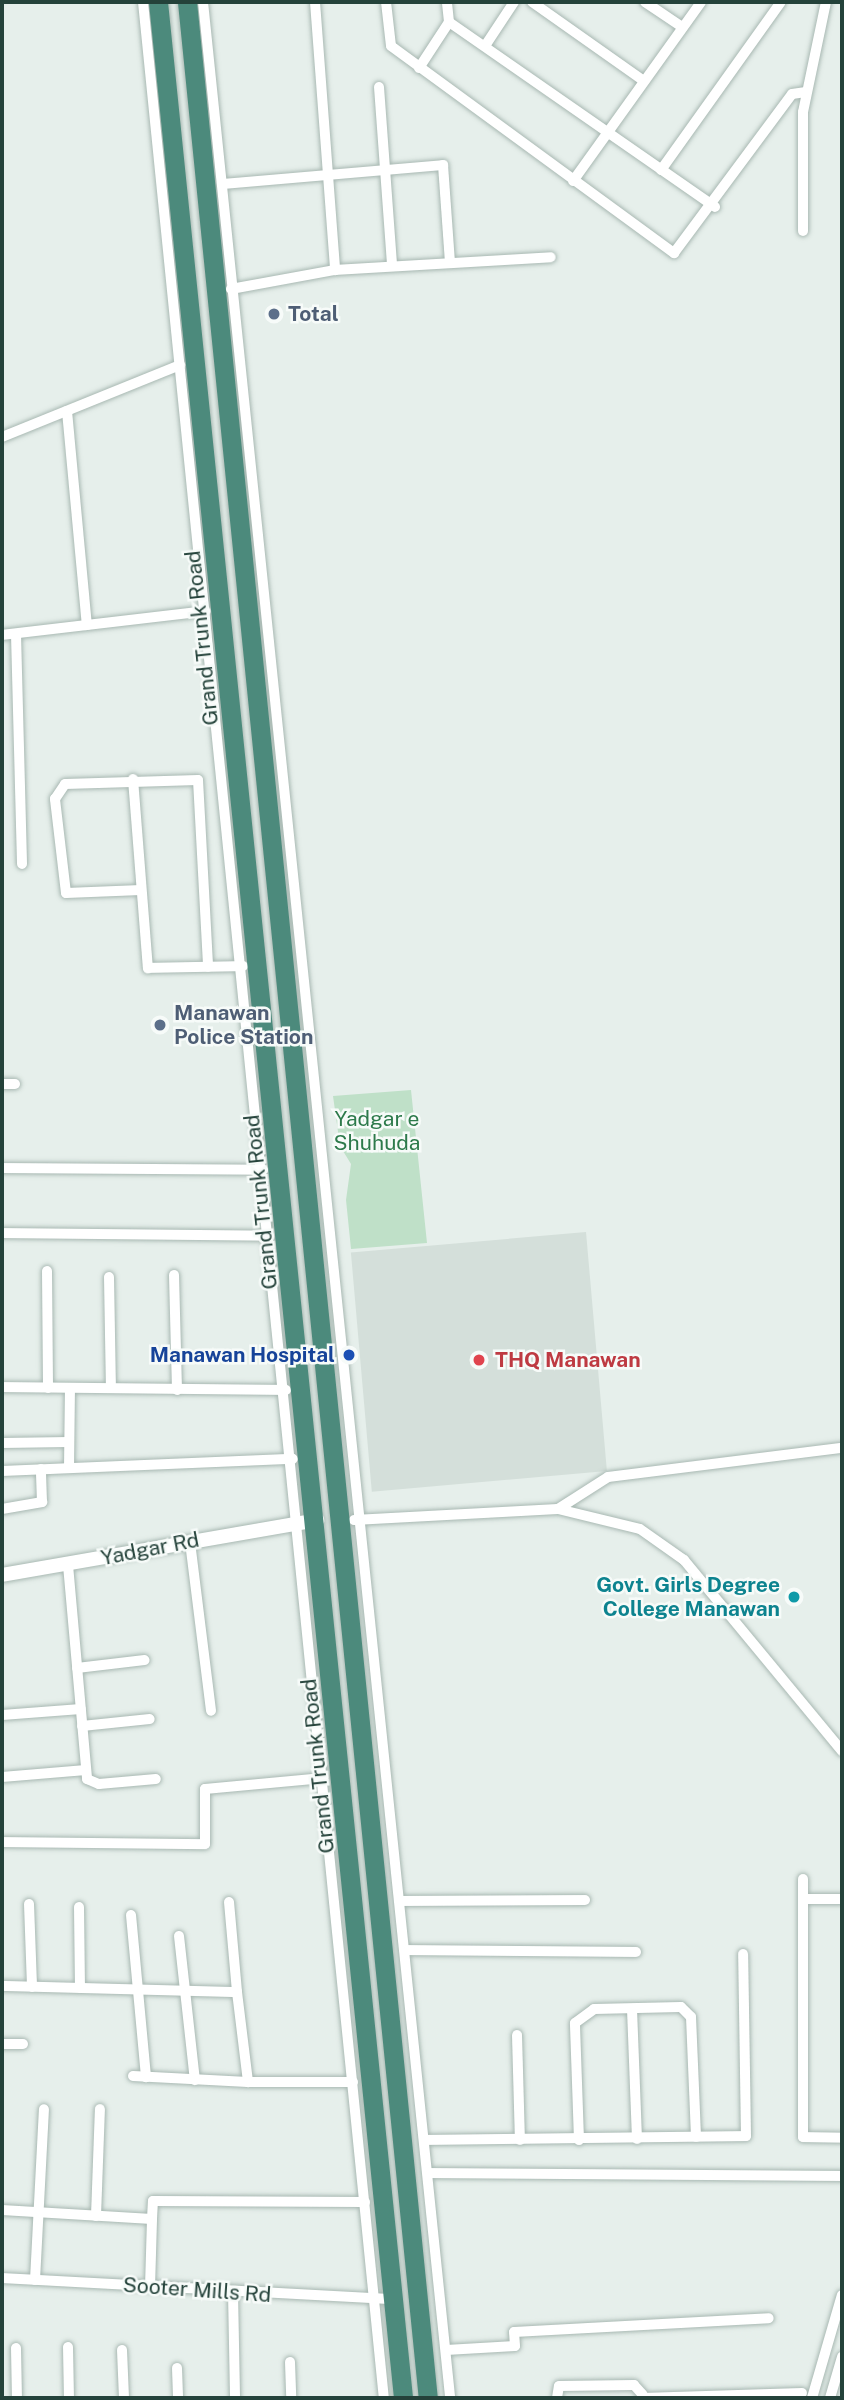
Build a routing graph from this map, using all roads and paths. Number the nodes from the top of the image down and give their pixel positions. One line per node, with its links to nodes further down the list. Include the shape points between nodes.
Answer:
1 (143, 2): 34 (street)
2 (159, 2): 50 (highway, Grand Trunk Road)
3 (187, 2): 33 (highway)
4 (203, 2): 26 (street)
5 (316, 2): 24 (street)
6 (386, 2): 17 (street, via 391,46)
7 (447, 2): 14 (street)
8 (514, 2): 16 (street)
9 (532, 2): 18 (street)
10 (645, 2): 15 (street)
11 (701, 2): 15 (street)
12 (781, 2): 23 (street)
13 (826, 2): 20 (street)
14 (449, 22): 16 (street); 17 (street)
15 (682, 27): 18 (street)
16 (485, 46): 21 (street)
17 (419, 68): 25 (street)
18 (645, 81): 21 (street)
19 (379, 87): 22 (street)
20 (806, 92): 27 (street, via 792,94); 28 (street)
21 (609, 132): 23 (street); 25 (street)
22 (386, 170): 24 (street); 30 (street, via 443,165); 31 (street)
23 (662, 170): 27 (street)
24 (326, 174): 26 (street); 32 (street)
25 (573, 181): 27 (street, via 674,253)
26 (222, 184): 33 (street)
27 (715, 206)
28 (803, 231)
29 (551, 257): 30 (street)
30 (450, 263): 31 (street)
31 (393, 265): 32 (street)
32 (335, 270): 33 (street)
33 (227, 297): 46 (highway)
34 (180, 365): 35 (street); 37 (street)
35 (67, 411): 36 (street); 38 (street)
36 (2, 437)
37 (206, 611): 38 (street); 44 (street)
38 (87, 625): 39 (street)
39 (16, 634): 40 (street); 42 (street)
40 (2, 635)
41 (133, 779): 43 (street); 43 (street, via 68,783 55,799 66,893); 45 (street, via 198,780)
42 (22, 864)
43 (141, 890): 45 (street, via 148,968)
44 (243, 966): 45 (street); 50 (street)
45 (208, 967)
46 (298, 995): 51 (highway); 63 (street)
47 (2, 1084): 48 (street)
48 (15, 1084)
49 (2, 1168): 50 (street)
50 (272, 1174): 51 (highway); 53 (street); 74 (highway, Grand Trunk Road)
51 (306, 1174): 63 (highway)
52 (2, 1233): 53 (street)
53 (270, 1237): 62 (street)
54 (47, 1271): 58 (street)
55 (174, 1275): 61 (street)
56 (109, 1277): 60 (street)
57 (2, 1387): 58 (street)
58 (48, 1388): 59 (street)
59 (70, 1388): 60 (street); 64 (street)
60 (111, 1388): 61 (street)
61 (177, 1390): 62 (street)
62 (286, 1390): 67 (street)
63 (338, 1407): 73 (highway)
64 (69, 1442): 65 (street); 68 (street)
65 (2, 1443)
66 (842, 1448): 72 (street, via 608,1477)
67 (293, 1459): 68 (street); 74 (street)
68 (69, 1468): 69 (street)
69 (41, 1469): 70 (street); 71 (street, via 42,1502)
70 (2, 1471)
71 (2, 1509)
72 (558, 1509): 73 (street); 85 (street, via 602,1515 672,1547)
73 (349, 1520): 94 (street); 146 (highway)
74 (308, 1521): 75 (street, Yadgar Rd); 88 (street); 139 (highway, Grand Trunk Road)
75 (190, 1542): 76 (street, Yadgar Rd); 81 (street)
76 (68, 1565): 77 (street, Yadgar Rd); 79 (street)
77 (2, 1575)
78 (145, 1660): 79 (street)
79 (77, 1668): 80 (street)
80 (81, 1709): 82 (street); 84 (street)
81 (211, 1710)
82 (2, 1715)
83 (150, 1718): 84 (street)
84 (82, 1726): 86 (street)
85 (842, 1751)
86 (86, 1770): 87 (street); 89 (street, via 87,1779 99,1784)
87 (2, 1777)
88 (323, 1778): 90 (street, via 205,1789 205,1844); 118 (street)
89 (156, 1779)
90 (2, 1842)
91 (803, 1879): 92 (street)
92 (803, 1899): 93 (street); 122 (street, via 803,2137)
93 (842, 1899)
94 (400, 1900): 95 (street); 101 (street)
95 (585, 1900)
96 (229, 1902): 109 (street)
97 (29, 1904): 105 (street)
98 (79, 1906): 106 (street)
99 (131, 1915): 107 (street)
100 (180, 1936): 108 (street)
101 (404, 1950): 102 (street); 124 (street)
102 (636, 1952)
103 (743, 1954): 121 (street, via 746,2136)
104 (2, 1986): 105 (street)
105 (32, 1987): 106 (street)
106 (80, 1988): 107 (street)
107 (135, 1990): 108 (street); 115 (street)
108 (186, 1991): 109 (street); 116 (street)
109 (237, 1992): 117 (street)
110 (632, 2008): 121 (street, via 689,2012); 123 (street); 126 (street, via 594,2009 575,2023)
111 (517, 2035): 125 (street)
112 (2, 2044): 113 (street)
113 (23, 2044)
114 (133, 2076): 115 (street)
115 (146, 2077): 116 (street)
116 (195, 2080): 117 (street)
117 (248, 2082): 118 (street)
118 (353, 2082): 129 (street)
119 (44, 2109): 131 (street)
120 (100, 2109): 132 (street)
121 (696, 2137): 123 (street)
122 (842, 2138)
123 (637, 2139): 126 (street)
124 (426, 2140): 125 (street); 127 (street)
125 (520, 2140): 126 (street)
126 (579, 2140)
127 (429, 2174): 128 (street); 144 (street)
128 (842, 2176)
129 (365, 2202): 133 (street, via 153,2201); 139 (street)
130 (2, 2210): 131 (street)
131 (38, 2212): 132 (street); 135 (street)
132 (96, 2216): 133 (street)
133 (152, 2219): 136 (street)
134 (2, 2278): 135 (street, Sooter Mills Rd)
135 (35, 2280): 136 (street, Sooter Mills Rd)
136 (150, 2287): 137 (street, Sooter Mills Rd)
137 (233, 2292): 139 (street, Sooter Mills Rd); 156 (street)
138 (842, 2295): 150 (street)
139 (384, 2300): 148 (highway, Grand Trunk Road); 158 (street)
140 (769, 2318): 144 (street, via 514,2332 515,2346)
141 (68, 2347): 153 (street)
142 (16, 2348): 152 (street)
143 (122, 2350): 154 (street)
144 (446, 2350): 161 (street)
145 (842, 2357): 163 (street)
146 (424, 2358): 148 (highway); 160 (highway)
147 (290, 2361): 157 (street)
148 (400, 2362): 159 (highway, Grand Trunk Road)
149 (177, 2368): 155 (street)
150 (807, 2395): 151 (street)
151 (643, 2397): 162 (street, via 634,2385 559,2386)
152 (17, 2398)
153 (69, 2398)
154 (124, 2398)
155 (178, 2398)
156 (235, 2398)
157 (291, 2398)
158 (384, 2398)
159 (403, 2398)
160 (428, 2398)
161 (450, 2398)
162 (558, 2398)
163 (830, 2398)

